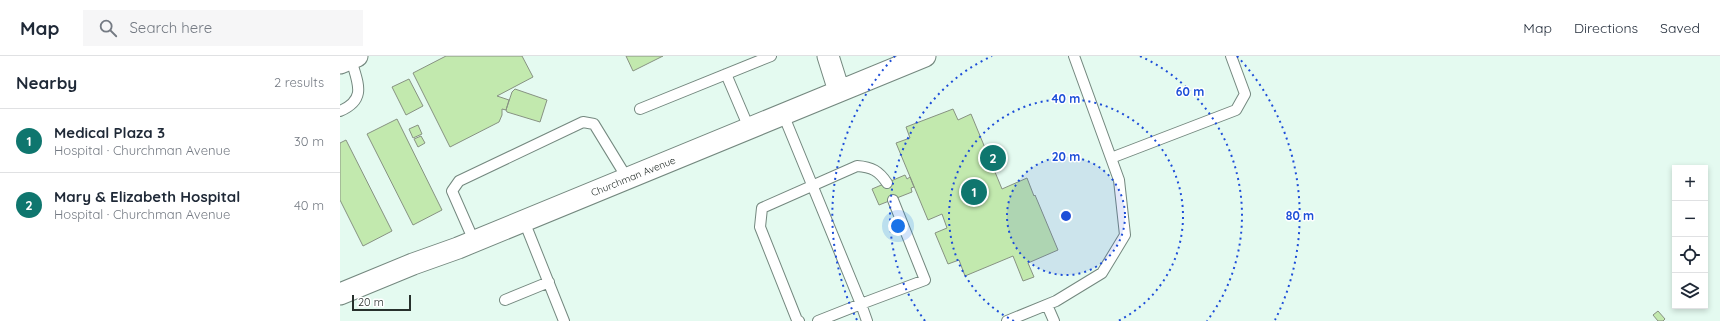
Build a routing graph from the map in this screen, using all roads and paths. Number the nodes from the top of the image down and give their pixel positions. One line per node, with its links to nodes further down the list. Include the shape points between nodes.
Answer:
1 (771, 56): 7 (lane)
2 (828, 56): 8 (street)
3 (924, 56): 8 (street, Churchman Avenue)
4 (1074, 56): 13 (lane)
5 (1231, 56): 13 (lane, via 1245,94 1236,110)
6 (349, 59): 10 (lane, via 358,93 356,102)
7 (726, 74): 9 (lane); 12 (lane)
8 (839, 91): 11 (street, Churchman Avenue)
9 (640, 108)
10 (340, 111)
11 (783, 114): 12 (street, Churchman Avenue); 16 (lane)
12 (749, 128): 14 (street, Churchman Avenue)
13 (1111, 158): 24 (lane, via 1119,180 1125,234 1102,273)
14 (627, 178): 18 (street, Churchman Avenue); 19 (lane, via 594,124 583,122 459,181 452,191)
15 (887, 183): 16 (lane, via 880,173 870,167 857,166)
16 (812, 186): 23 (lane); 26 (lane, via 762,208 760,227)
17 (893, 200): 23 (lane, via 925,280)
18 (524, 221): 19 (street, Churchman Avenue); 20 (lane)
19 (474, 241): 21 (street, Churchman Avenue)
20 (548, 282): 22 (lane); 25 (lane)
21 (340, 294)
22 (505, 300)
23 (861, 304): 27 (lane); 28 (lane)
24 (1047, 305): 29 (lane); 30 (lane)
25 (564, 321)
26 (799, 321)
27 (818, 321)
28 (867, 321)
29 (1007, 321)
30 (1054, 321)

